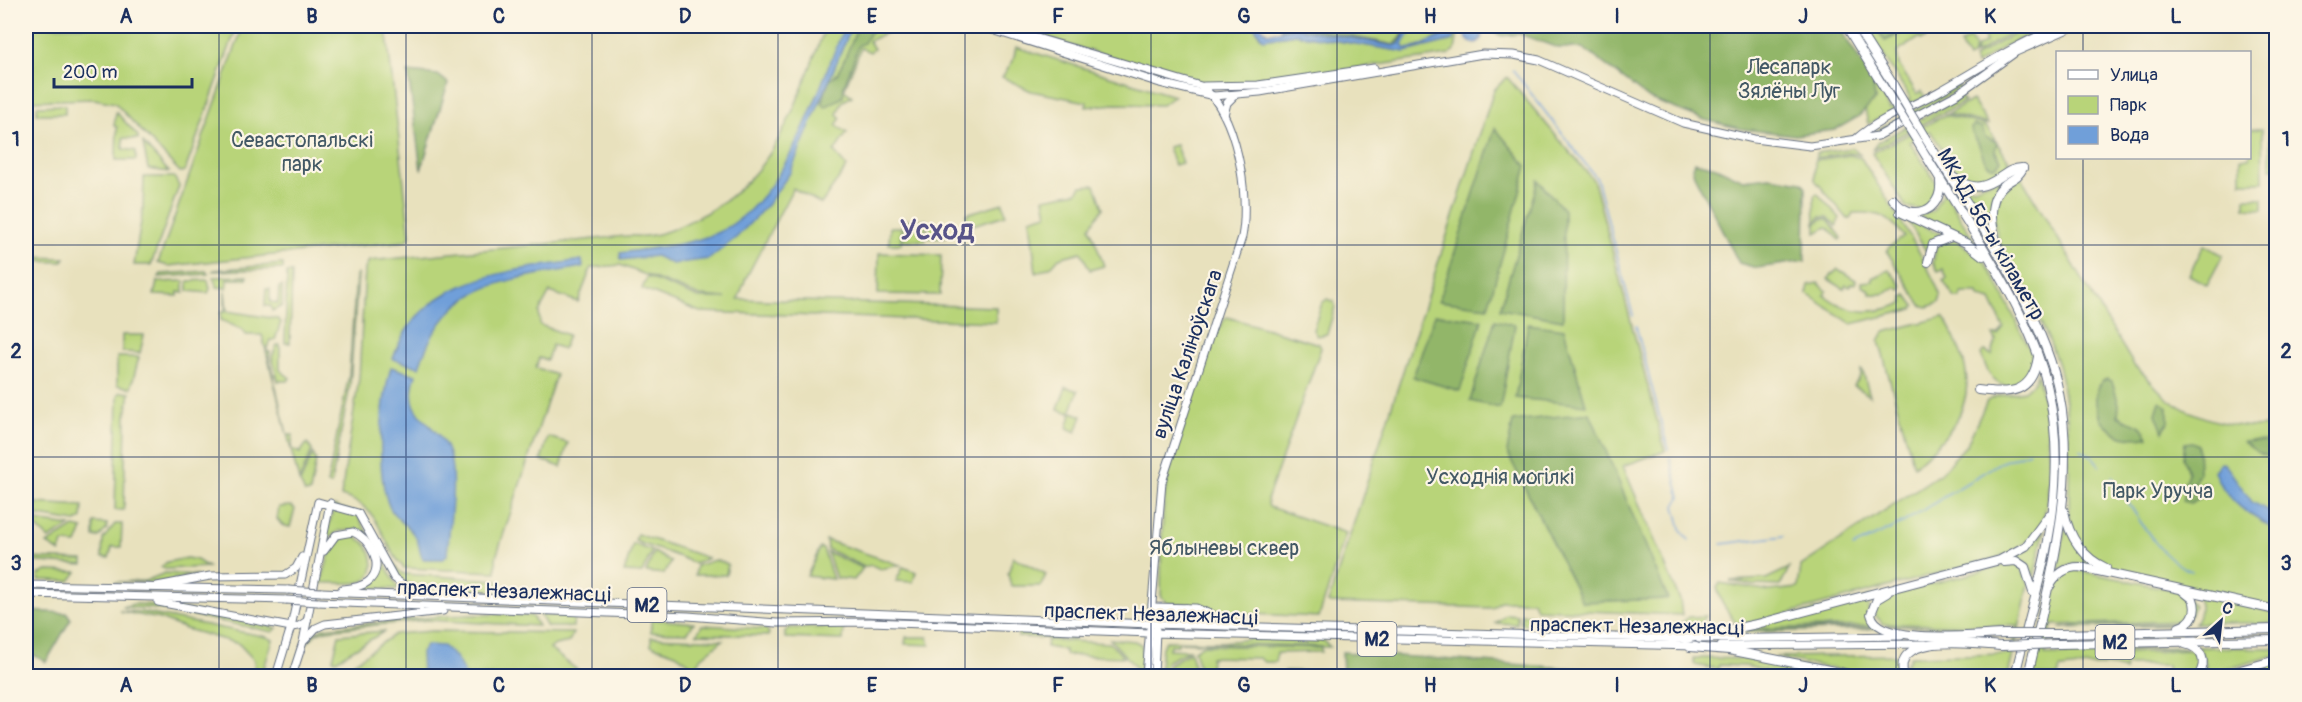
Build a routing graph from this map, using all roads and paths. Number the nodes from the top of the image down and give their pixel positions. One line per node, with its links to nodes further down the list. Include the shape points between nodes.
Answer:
1 (980, 26): 12 (main road, via 1160,83)
2 (996, 26): 8 (main road, вуліца Каліноўскага)
3 (1845, 26): 10 (highway, МКАД, 56-ы кіламетр)
4 (1856, 26): 10 (highway, МКАД, 56-ы кіламетр)
5 (2061, 26): 15 (main road, via 2020,43)
6 (2075, 26): 15 (main road, via 2016,52 1959,93 1909,121 1878,136)
7 (1415, 65): 9 (main road); 11 (main road); 15 (main road, via 1483,54 1526,57 1655,112 1714,130 1810,146)
8 (1201, 86): 9 (main road); 12 (main road, вуліца Каліноўскага)
9 (1232, 87): 13 (main road)
10 (1890, 89): 16 (highway, МКАД, 56-ы кіламетр, bridge)
11 (1235, 95): 13 (main road); 14 (main road)
12 (1214, 96): 13 (main road); 14 (main road, вуліца Каліноўскага)
13 (1225, 96): 14 (main road)
14 (1222, 111): 42 (main road, вуліца Каліноўскага, via 1242,175 1246,217 1232,271 1163,474)
15 (1857, 138)
16 (1920, 138): 17 (highway, МКАД, 56-ы кіламетр); 18 (highway, МКАД, 56-ы кіламетр)
17 (1947, 172): 24 (highway, МКАД, 56-ы кіламетр); 24 (highway, via 1977,186 2023,168 2001,188 1992,212 1994,237)
18 (1940, 181): 19 (highway, via 1937,200 1922,212 1905,211); 23 (highway, МКАД, 56-ы кіламетр)
19 (1893, 198)
20 (1900, 212): 21 (highway)
21 (1952, 237): 22 (highway, via 1933,244); 23 (highway)
22 (1929, 262)
23 (1991, 262): 25 (highway, МКАД, 56-ы кіламетр)
24 (2008, 274): 28 (highway, МКАД, 56-ы кіламетр, via 2042,338 2056,377 2064,443)
25 (2038, 357): 26 (highway, via 2034,374 2020,389); 29 (highway, МКАД, 56-ы кіламетр, via 2054,424)
26 (1978, 390)
27 (330, 503): 30 (main road, via 318,502); 31 (main road); 39 (main road, via 361,516 397,581)
28 (2062, 504): 32 (highway, via 2071,535 2085,554 2099,565); 38 (highway, МКАД, 56-ы кіламетр)
29 (2052, 510): 40 (highway, МКАД, 56-ы кіламетр); 55 (highway, via 2026,546 2000,560)
30 (306, 549): 35 (main road, via 288,574 210,576); 50 (main road)
31 (318, 569): 36 (main road, via 327,544 343,532 360,536 375,557 376,571 368,582); 46 (main road)
32 (2128, 575): 33 (highway); 38 (highway, via 2074,567 2058,574)
33 (2165, 584): 45 (highway); 52 (highway, via 2188,593 2195,603 2189,623)
34 (26, 585): 35 (main road, праспект Незалежнасці / М2)
35 (143, 588): 36 (main road, праспект Незалежнасці / М2, bridge)
36 (324, 592): 39 (main road, праспект Незалежнасці / М2)
37 (26, 594): 41 (main road, праспект Незалежнасці / М2)
38 (2046, 594): 69 (highway, МКАД, 56-ы кіламетр)
39 (431, 595): 47 (main road, праспект Незалежнасці / М2)
40 (2034, 596): 54 (highway, via 2025,567 2010,561 1883,594 1874,604 1872,619 1888,632); 62 (highway, МКАД, 56-ы кіламетр)
41 (134, 598): 44 (main road, праспект Незалежнасці / М2, bridge, via 286,600); 50 (main road)
42 (1153, 607): 43 (main road); 47 (main road, вуліца Каліноўскага)
43 (1184, 607): 48 (main road, via 1193,617); 49 (main road, via 1201,609)
44 (466, 609): 53 (main road, праспект Незалежнасці / М2, via 777,623); 58 (main road, via 325,624)
45 (2277, 610)
46 (307, 621): 50 (main road); 58 (main road)
47 (1153, 624): 48 (main road, праспект Незалежнасці / М2); 53 (main road, вуліца Каліноўскага)
48 (1184, 625): 49 (main road, праспект Незалежнасці / М2)
49 (1238, 626): 55 (main road, праспект Незалежнасці / М2)
50 (291, 627): 63 (main road)
51 (2277, 629): 52 (highway, праспект Незалежнасці / М2)
52 (2170, 630): 54 (highway, праспект Незалежнасці / М2, bridge)
53 (1153, 633): 60 (main road, праспект Незалежнасці / М2); 65 (main road); 66 (main road)
54 (1906, 636): 55 (main road, праспект Незалежнасці / М2)
55 (1685, 639)
56 (2277, 640): 57 (highway, праспект Незалежнасці / М2)
57 (2173, 641): 59 (highway, праспект Незалежнасці / М2, bridge); 70 (highway, via 2192,646 2201,654 2203,665)
58 (303, 642): 64 (main road)
59 (1925, 644): 60 (main road, праспект Незалежнасці / М2); 68 (highway, via 1908,653)
60 (1690, 647): 67 (highway, via 1741,652)
61 (2277, 660): 71 (highway)
62 (2015, 674)
63 (276, 676)
64 (292, 676)
65 (1146, 676)
66 (1154, 676)
67 (1859, 676)
68 (1904, 676)
69 (2028, 676)
70 (2198, 676)
71 (2219, 676)

